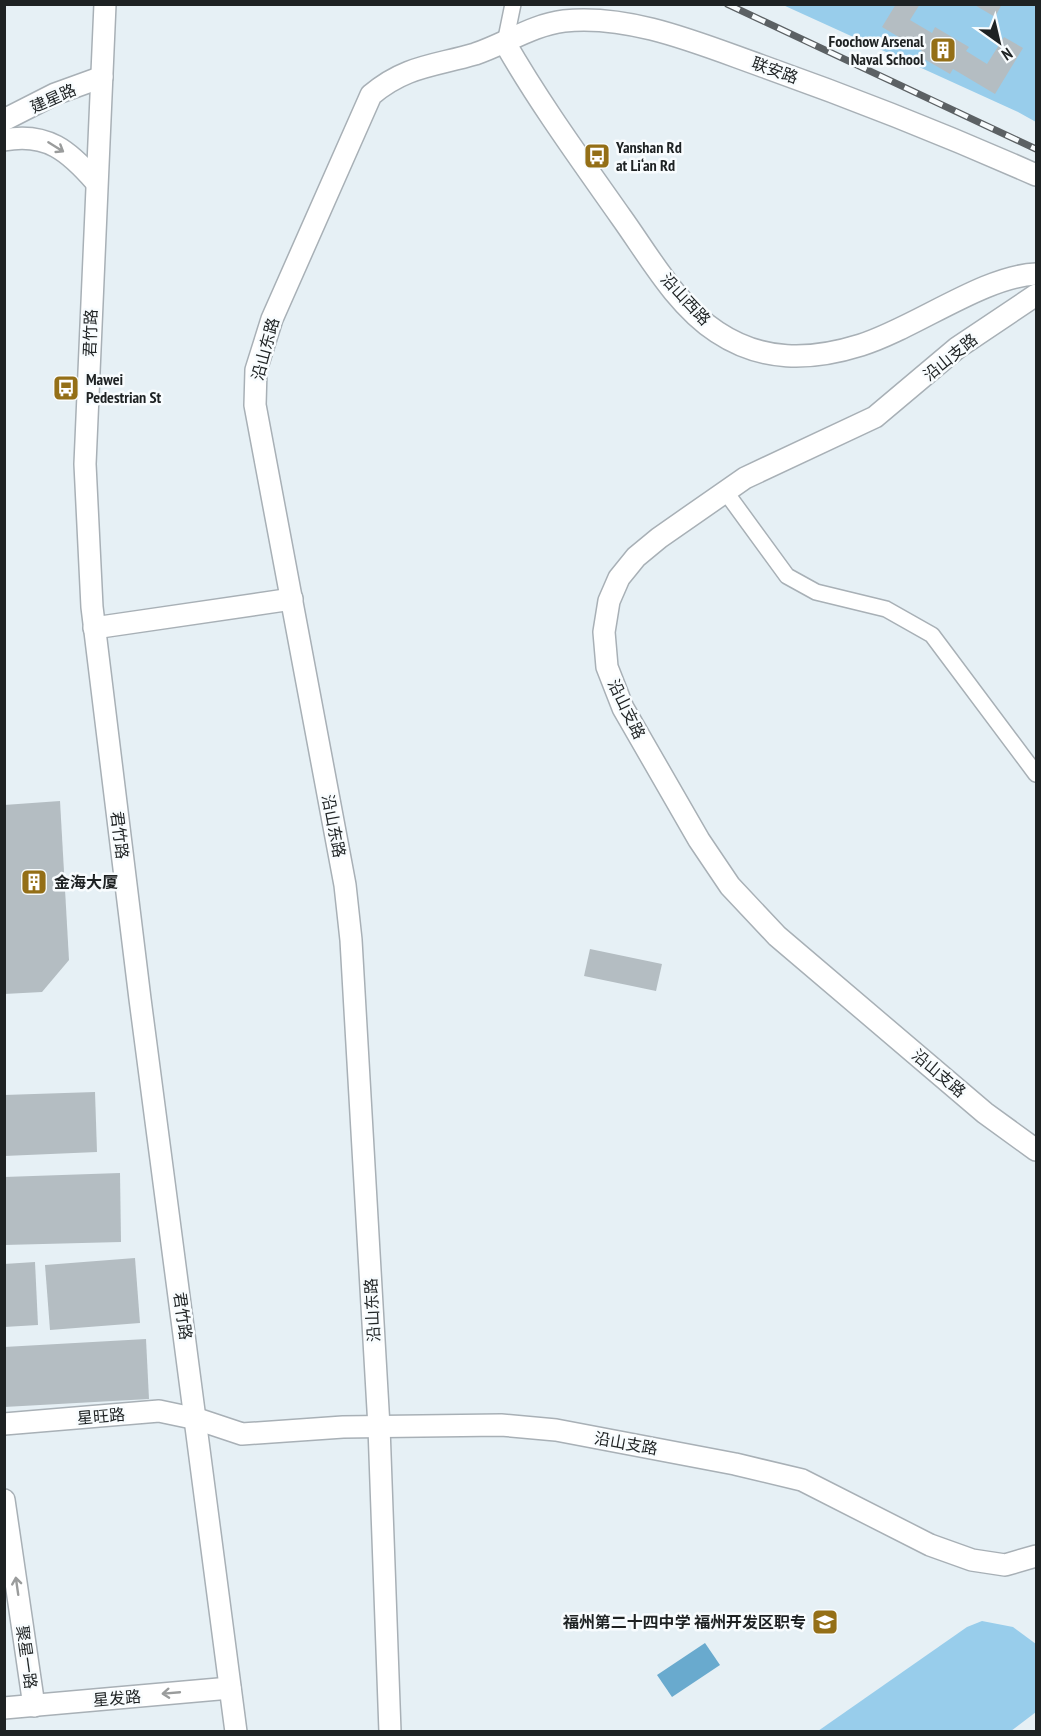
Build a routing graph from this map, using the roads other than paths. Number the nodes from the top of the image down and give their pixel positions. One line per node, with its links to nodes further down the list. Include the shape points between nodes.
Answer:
1 (105, 4): 4 (street, 君竹路)
2 (513, 4): 3 (street)
3 (505, 43): 7 (street, 联安路, via 533,28 566,21 647,29 856,99); 9 (street, 沿山西路, via 534,93 667,282 706,324 744,346 780,356 829,354 888,335 1002,280); 12 (street, 沿山东路, via 399,74 371,95 272,319 256,370 255,405)
4 (102, 77): 5 (street, 建星路, via 55,94); 8 (street, 君竹路)
5 (4, 120)
6 (4, 140): 8 (street, one-way to 8, via 43,139 70,156)
7 (1036, 175)
8 (96, 182): 13 (street, 君竹路, via 85,464)
9 (1036, 274)
10 (1036, 295): 11 (street, 沿山支路, via 957,348 875,417 770,465)
11 (725, 491): 14 (street, via 787,576 816,592 886,609 932,635); 15 (street, 沿山支路, via 645,548 614,588 605,621 604,644 610,677 623,708 699,840 741,900 777,936 928,1065)
12 (292, 599): 13 (street); 18 (street, 沿山东路, via 345,885 351,940)
13 (94, 628): 16 (street, 君竹路)
14 (1036, 774)
15 (1036, 1150)
16 (197, 1419): 17 (street, 星旺路, via 159,1411); 18 (street, 沿山支路, via 242,1434); 21 (street, 君竹路)
17 (4, 1424)
18 (379, 1427): 20 (street, 沿山支路, via 501,1425 556,1430 735,1464 802,1480 930,1545 972,1560 1005,1565); 25 (street, 沿山东路)
19 (4, 1500): 22 (street, 聚星一路, one-way to 19)
20 (1036, 1556)
21 (230, 1688): 22 (street, 星发路, one-way to 22); 24 (street, 君竹路)
22 (34, 1706): 23 (street, 星发路)
23 (4, 1708)
24 (236, 1731)
25 (390, 1731)

